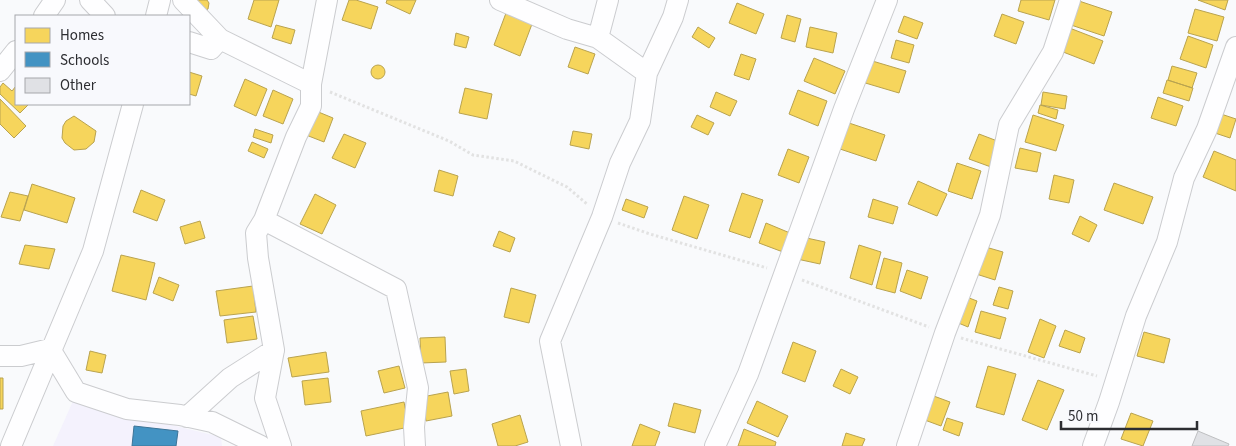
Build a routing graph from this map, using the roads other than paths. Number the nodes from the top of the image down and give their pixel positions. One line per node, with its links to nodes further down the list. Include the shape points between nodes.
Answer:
1 (55, 0): 11 (street)
2 (90, 0): 12 (street)
3 (160, 0): 13 (street)
4 (183, 0): 15 (street)
5 (327, 0): 21 (street)
6 (500, 0): 14 (street, via 567,29)
7 (608, 0): 14 (street)
8 (678, 0): 20 (street)
9 (887, 0): 33 (street, via 748,374)
10 (1070, 0): 34 (street, via 1053,52 1009,125 990,215 944,333)
11 (45, 15)
12 (104, 15)
13 (156, 15)
14 (598, 38): 20 (street)
15 (220, 39): 16 (street, via 211,49); 21 (street)
16 (190, 42)
17 (1236, 47): 35 (street, via 1207,128 1184,178 1167,242 1136,316)
18 (15, 52): 19 (street)
19 (0, 71)
20 (647, 73): 32 (street, via 640,121 620,163 602,217 550,341)
21 (311, 84): 23 (street, via 311,106)
22 (133, 105): 24 (street, via 93,251)
23 (264, 220): 25 (street, via 256,233); 31 (street, via 396,289 418,388 414,427)
24 (50, 349): 26 (street, via 21,356); 27 (street, via 76,392 127,409); 28 (street)
25 (274, 350): 27 (street, via 230,378); 30 (street, via 265,398)
26 (0, 356)
27 (187, 417): 29 (street, via 212,422)
28 (11, 446)
29 (261, 446)
30 (281, 446)
31 (416, 446)
32 (571, 446)
33 (715, 446)
34 (907, 446)
35 (1092, 446)

